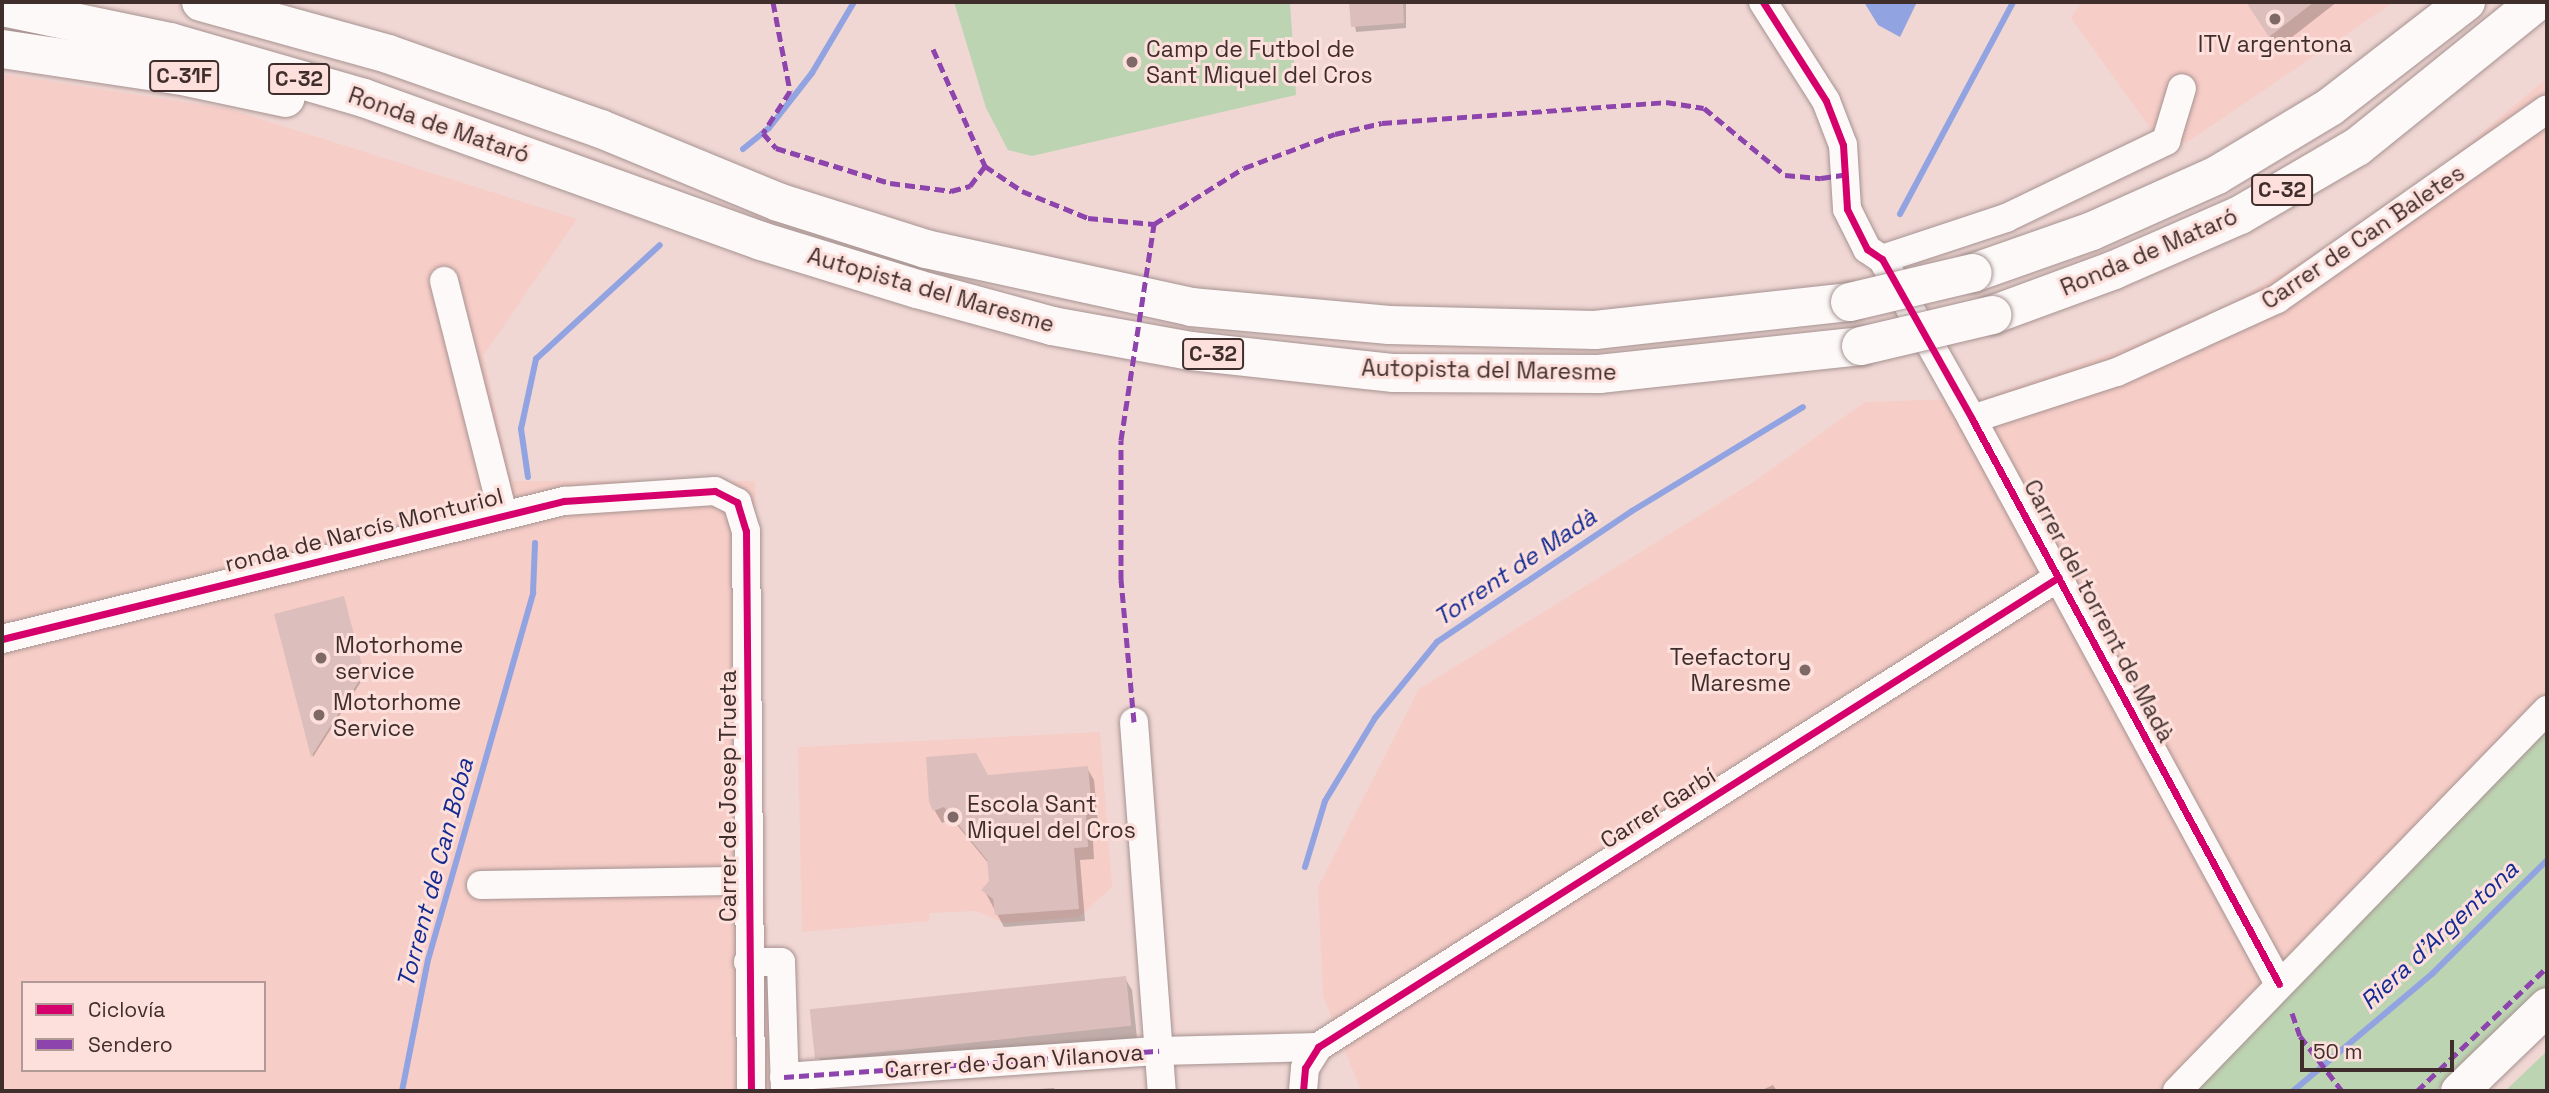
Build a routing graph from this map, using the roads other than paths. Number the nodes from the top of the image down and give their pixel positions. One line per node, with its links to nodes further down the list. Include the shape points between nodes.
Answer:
1 (201, 2): 6 (highway, C-32)
2 (1763, 2): 12 (street, Carrer del torrent de Madà, via 1826,101 1843,145 1847,209 1867,249)
3 (2466, 2): 13 (highway, Ronda de Mataró / C-32, via 2330,107 2217,175 2092,231)
4 (2536, 2): 15 (highway, Ronda de Mataró / C-32, via 2357,147 2251,208 2114,270)
5 (2, 7): 9 (highway, Ronda de Mataró / C-32, via 170,42)
6 (249, 8): 13 (highway, Autopista del Maresme / C-32, bridge, via 601,129 778,202 926,249 1191,307 1389,325 1595,330 1850,302)
7 (2, 49): 9 (highway, C-31F, via 177,75 322,106)
8 (2182, 88): 12 (street, via 2166,141 2006,218)
9 (364, 98): 11 (highway, Ronda de Mataró / C-32)
10 (2547, 109): 16 (street, Carrer de Can Baletes, via 2277,299 2117,372)
11 (589, 177): 15 (highway, Autopista del Maresme / C-32, bridge, via 761,241 1052,326 1191,351 1394,373 1599,374 1861,346)
12 (1882, 259): 16 (street, Carrer del torrent de Madà)
13 (1973, 273)
14 (444, 281): 18 (street)
15 (1992, 315)
16 (1972, 419): 19 (street, Carrer del torrent de Madà)
17 (737, 502): 18 (street, ronda de Narcís Monturiol, via 715,491 621,496 564,501); 23 (street, Carrer de Josep Trueta, via 746,531)
18 (503, 515): 20 (street, ronda de Narcís Monturiol)
19 (2059, 577): 26 (street, Carrer del torrent de Madà); 29 (street, Carrer Garbí)
20 (2, 639)
21 (2547, 710): 26 (street)
22 (1134, 722): 30 (street)
23 (748, 881): 24 (street); 25 (street, Carrer de Josep Trueta)
24 (481, 885)
25 (748, 962): 31 (street, via 781,962); 32 (street, Carrer de Josep Trueta)
26 (2279, 984): 35 (street)
27 (2547, 1006): 36 (main road)
28 (2547, 1022): 37 (main road)
29 (1318, 1047): 30 (street, Carrer de Joan Vilanova); 34 (street, via 1305,1068)
30 (1159, 1051): 31 (street, Carrer de Joan Vilanova); 33 (street)
31 (785, 1084)
32 (751, 1091)
33 (1163, 1091)
34 (1303, 1091)
35 (2177, 1091)
36 (2459, 1091)
37 (2473, 1091)

